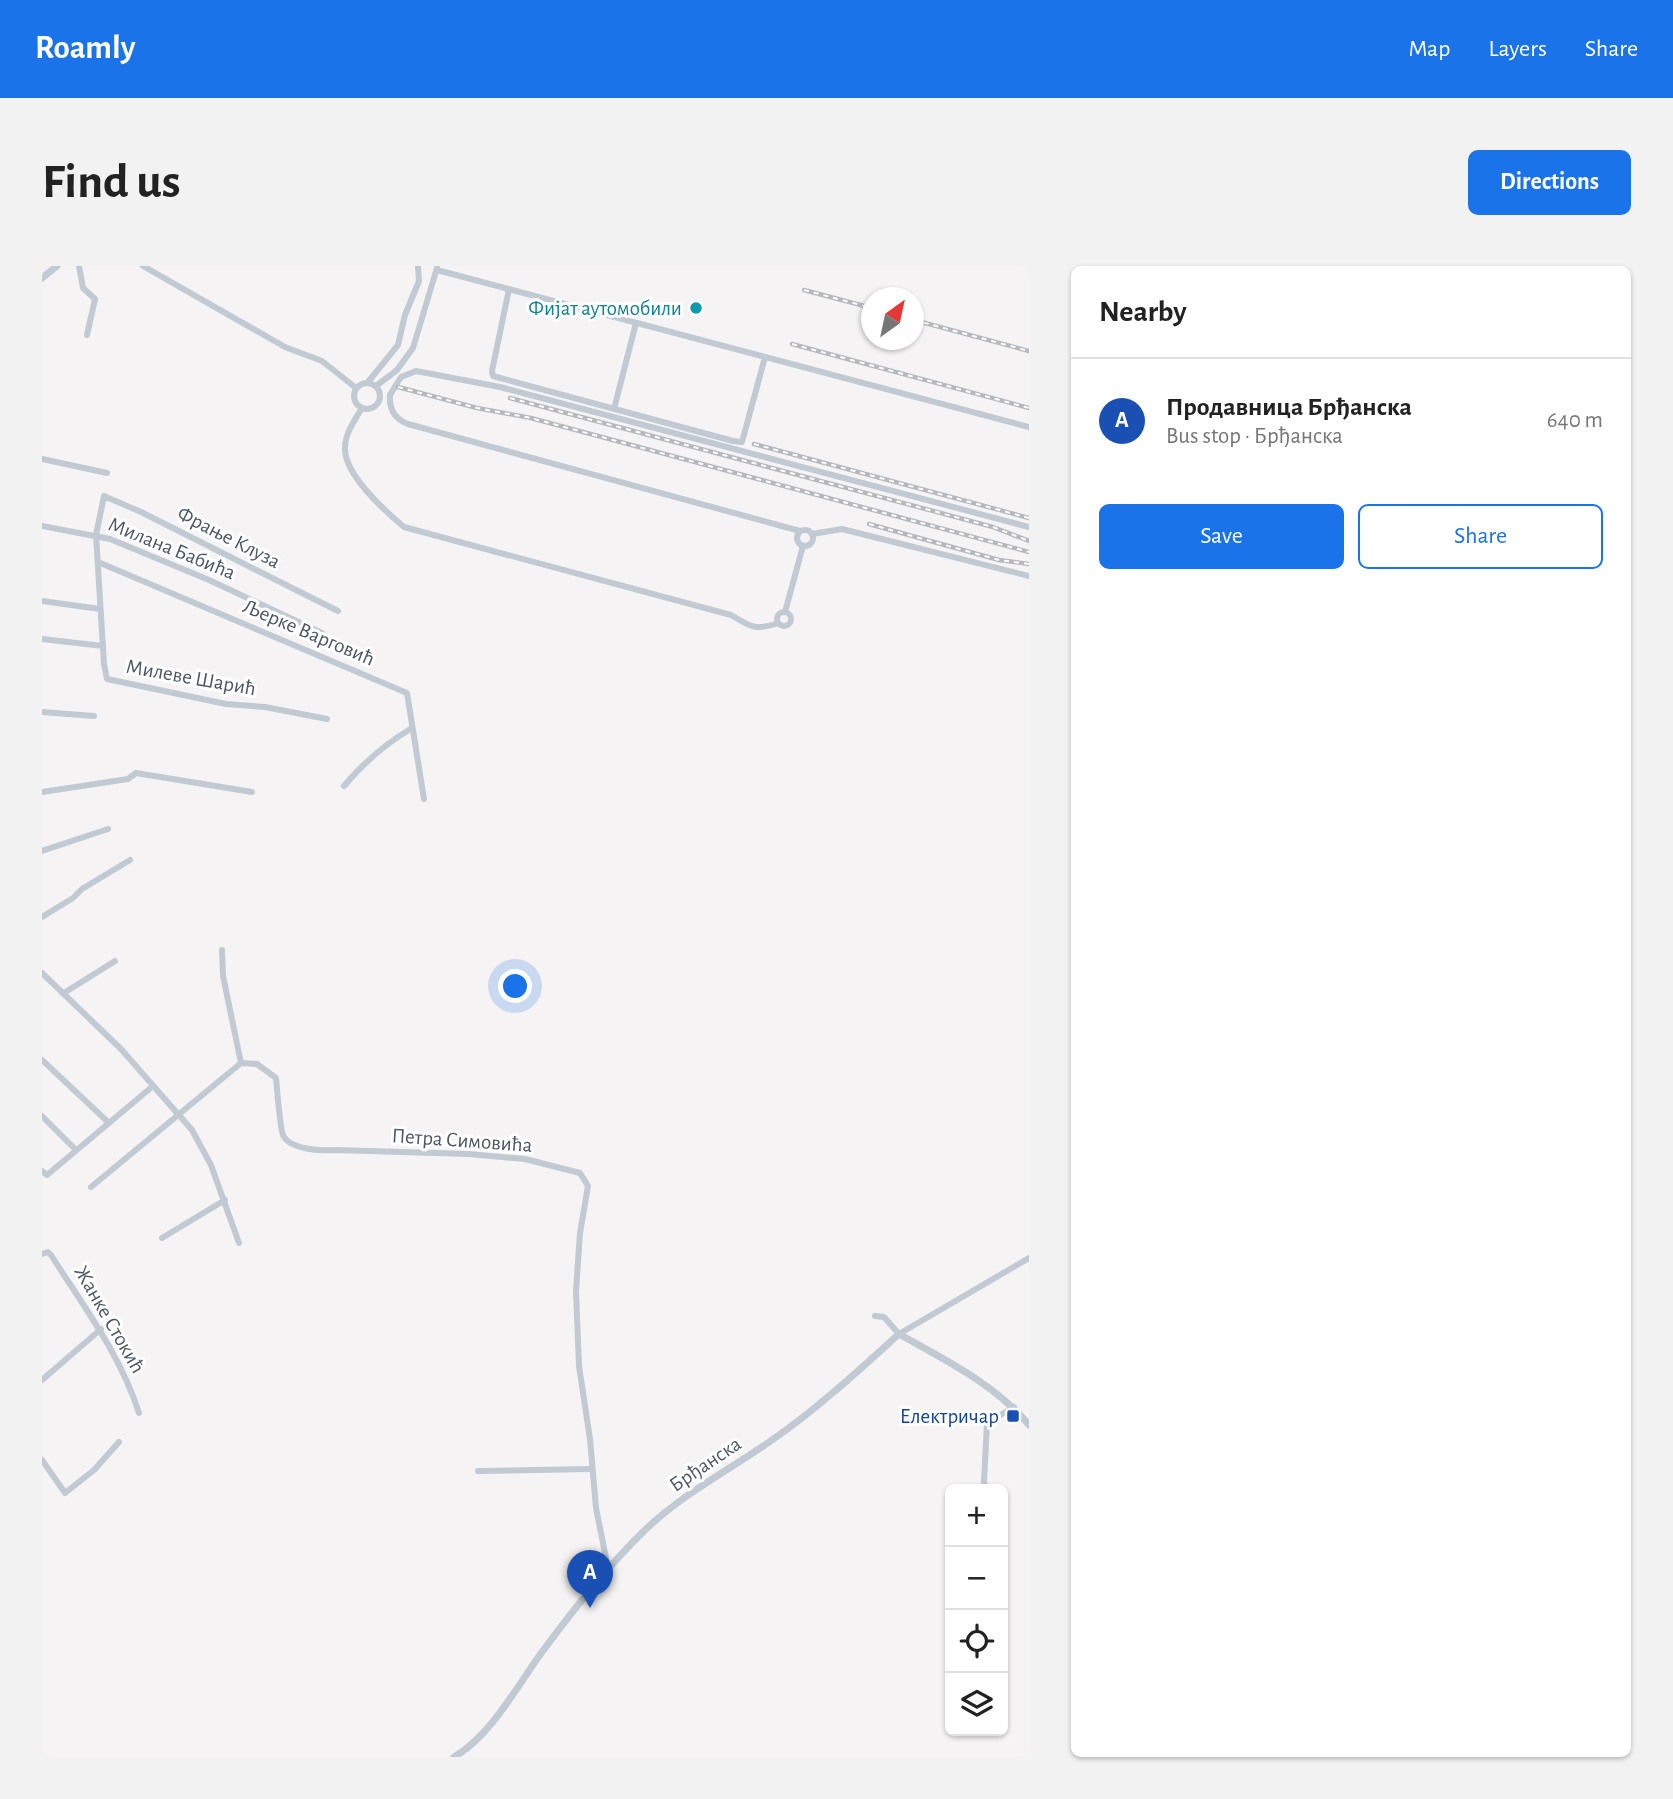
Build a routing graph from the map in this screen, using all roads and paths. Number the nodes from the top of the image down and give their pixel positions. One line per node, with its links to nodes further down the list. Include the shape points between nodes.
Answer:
1 (57, 266): 6 (street)
2 (79, 266): 9 (street, via 83,288 95,299)
3 (143, 266): 13 (street, via 285,347 322,361)
4 (418, 266): 11 (street, via 419,281 398,345)
5 (437, 268): 7 (street); 12 (street, via 413,348 397,370)
6 (42, 278)
7 (509, 289): 8 (street); 15 (street, via 493,376)
8 (635, 323): 10 (street); 15 (street)
9 (87, 335)
10 (765, 357): 15 (street, via 742,442); 16 (street)
11 (368, 382): 12 (street); 13 (street)
12 (376, 386): 14 (street, via 379,401 370,409)
13 (356, 388): 14 (street, via 355,401)
14 (362, 408): 32 (street, via 347,433 344,450 349,468 404,527 731,615 754,628)
15 (614, 409)
16 (1029, 427)
17 (42, 459): 18 (street)
18 (107, 473)
19 (104, 496): 24 (street, Милеве Шарић); 30 (street, Фрање Клуза)
20 (42, 526): 24 (street, Милана Бабића)
21 (1029, 527): 22 (street, via 500,387 416,372 401,377 390,395 396,418 421,428)
22 (800, 531): 23 (street); 25 (street, via 796,538)
23 (812, 534): 25 (street, via 811,544); 27 (street, via 842,529)
24 (96, 535): 26 (street, Милеве Шарић); 33 (street, Милана Бабића, via 209,580)
25 (803, 546): 31 (street)
26 (98, 562): 29 (street, Милеве Шарић); 39 (street, Љерке Варговић, via 407,694)
27 (1029, 576)
28 (42, 601): 29 (street)
29 (100, 609): 35 (street, Милеве Шарић)
30 (338, 611)
31 (785, 612): 32 (street, via 777,616); 32 (street, via 790,622)
32 (778, 623)
33 (322, 633)
34 (42, 639): 35 (street)
35 (103, 646): 38 (street, Милеве Шарић, via 107,679)
36 (42, 712): 37 (street)
37 (94, 716)
38 (327, 719)
39 (412, 728): 40 (street, via 362,765); 43 (street, Љерке Варговић)
40 (344, 786)
41 (42, 792): 42 (street, via 128,779 136,773)
42 (252, 792)
43 (424, 799)
44 (108, 829): 45 (street)
45 (42, 851)
46 (130, 860): 47 (street)
47 (42, 917)
48 (222, 950): 53 (street)
49 (115, 961): 51 (street)
50 (42, 972): 51 (street)
51 (64, 993): 54 (street)
52 (42, 1060): 57 (street)
53 (241, 1063): 56 (street); 75 (street, Петра Симовића, via 257,1064 276,1078 283,1135 315,1152 469,1154 580,1173 588,1186 576,1291 579,1366)
54 (153, 1086): 56 (street); 57 (street)
55 (42, 1116): 58 (street)
56 (178, 1116): 60 (street); 61 (street, via 192,1130)
57 (108, 1122): 58 (street)
58 (76, 1150): 59 (street, via 47,1175)
59 (42, 1171)
60 (91, 1187)
61 (225, 1200): 62 (street); 63 (street)
62 (162, 1238)
63 (239, 1243)
64 (42, 1254): 67 (street, Жанке Стокић, via 51,1255)
65 (1029, 1258): 68 (street, Брђанска)
66 (875, 1316): 68 (street, via 884,1317)
67 (101, 1329): 69 (street); 71 (street, Жанке Стокић)
68 (899, 1334): 70 (street, via 964,1370); 78 (street, Брђанска, via 772,1440 683,1497)
69 (42, 1380)
70 (1014, 1407): 72 (street); 77 (street, via 987,1423)
71 (139, 1413)
72 (1029, 1425)
73 (119, 1442): 74 (street, via 65,1493)
74 (42, 1460)
75 (592, 1469): 76 (street); 78 (street, Петра Симовића)
76 (478, 1471)
77 (985, 1484)
78 (608, 1568): 79 (street, Брђанска, via 491,1724)
79 (454, 1757)

